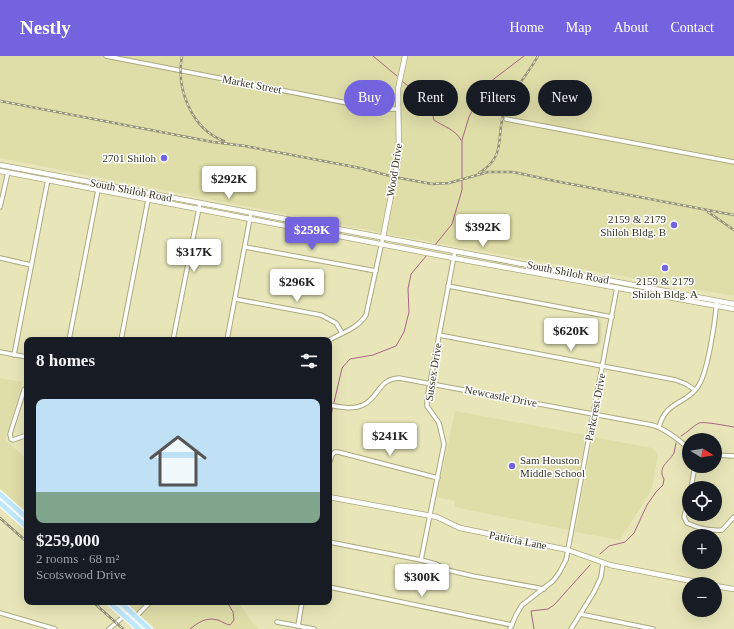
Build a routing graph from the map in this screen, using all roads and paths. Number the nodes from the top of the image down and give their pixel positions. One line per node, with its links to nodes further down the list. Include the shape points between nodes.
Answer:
1 (106, 56): 3 (street, Market Street, via 374,108)
2 (405, 56): 3 (main road, Wood Drive, via 398,89)
3 (398, 109): 21 (main road, Wood Drive, via 398,155)
4 (506, 119): 5 (street)
5 (734, 162)
6 (0, 165): 7 (main road, South Shiloh Road)
7 (8, 167): 9 (street); 10 (main road, South Shiloh Road)
8 (0, 171): 9 (main road, South Shiloh Road)
9 (8, 172): 11 (main road, South Shiloh Road); 17 (street)
10 (49, 174): 11 (street); 12 (main road, South Shiloh Road)
11 (48, 180): 13 (main road, South Shiloh Road); 27 (street)
12 (102, 184): 13 (street); 14 (main road, South Shiloh Road)
13 (98, 190): 15 (main road, South Shiloh Road); 39 (street)
14 (152, 194): 15 (street); 16 (main road, South Shiloh Road)
15 (148, 200): 18 (main road, South Shiloh Road); 40 (street)
16 (200, 203): 18 (street); 19 (main road, South Shiloh Road)
17 (0, 207)
18 (199, 210): 20 (main road, South Shiloh Road); 41 (street)
19 (251, 213): 20 (street); 21 (main road, South Shiloh Road)
20 (250, 220): 22 (main road, South Shiloh Road); 23 (street)
21 (383, 237): 22 (street); 24 (main road, South Shiloh Road)
22 (381, 245): 26 (main road, South Shiloh Road); 28 (street)
23 (245, 247): 28 (street); 32 (street)
24 (455, 251): 26 (street, Sussex Drive); 29 (main road, South Shiloh Road)
25 (0, 258): 27 (street)
26 (454, 258): 30 (street, Sussex Drive); 31 (main road, South Shiloh Road)
27 (31, 265): 45 (street)
28 (376, 271): 37 (street, via 363,321)
29 (618, 282): 31 (street, Parkcrest Drive); 33 (main road, South Shiloh Road)
30 (448, 286): 36 (street); 38 (street, Sussex Drive)
31 (616, 288): 33 (main road, South Shiloh Road); 36 (street, Parkcrest Drive)
32 (235, 299): 37 (street, via 321,315 336,323); 42 (street)
33 (717, 304): 34 (main road, South Shiloh Road); 35 (main road, South Shiloh Road); 50 (street, via 703,377)
34 (734, 304)
35 (734, 309)
36 (612, 317): 47 (street, Parkcrest Drive)
37 (342, 333): 43 (street)
38 (439, 335): 47 (street); 48 (street, Sussex Drive)
39 (70, 337)
40 (122, 337)
41 (174, 337)
42 (228, 337)
43 (332, 338)
44 (0, 352): 45 (street)
45 (14, 355): 46 (street)
46 (24, 357)
47 (602, 366): 50 (street, via 682,382); 52 (street, Parkcrest Drive)
48 (430, 383): 51 (street, Newcastle Drive, via 394,378 382,385 363,405 353,408); 52 (street, Newcastle Drive); 59 (street, Sussex Drive, via 427,406 439,423 444,444)
49 (24, 390): 54 (street, via 10,434 12,440)
50 (695, 390): 53 (street, via 668,409)
51 (333, 406)
52 (594, 414): 53 (street, Newcastle Drive); 69 (street, Parkcrest Drive)
53 (658, 427): 55 (street, Newcastle Drive)
54 (24, 436)
55 (682, 443)
56 (332, 455): 59 (street, via 338,452)
57 (722, 455): 58 (street)
58 (734, 456)
59 (438, 478): 64 (street, Sussex Drive)
60 (0, 494): 63 (main road)
61 (332, 498): 64 (main road, Patricia Lane)
62 (0, 503): 67 (main road)
63 (24, 515)
64 (430, 516): 69 (main road, Patricia Lane, via 460,528); 70 (street, Sussex Drive)
65 (734, 517): 66 (street, via 722,530 701,528)
66 (686, 521)
67 (24, 524)
68 (332, 543): 70 (street)
69 (568, 550): 71 (main road, Patricia Lane); 75 (street, Parkcrest Drive, via 559,573)
70 (421, 560): 75 (street, via 473,576)
71 (603, 563): 72 (main road, Patricia Lane); 83 (street, via 601,577)
72 (682, 579)
73 (722, 587): 76 (main road)
74 (332, 588): 89 (street)
75 (544, 589): 89 (street, Parkcrest Drive, via 522,605)
76 (734, 589)
77 (112, 605): 84 (main road)
78 (123, 605): 81 (main road)
79 (147, 605): 85 (street)
80 (302, 605): 88 (street)
81 (130, 611): 84 (street); 85 (main road)
82 (0, 613): 90 (street)
83 (580, 614): 95 (street); 96 (street)
84 (124, 616): 86 (main road); 91 (street)
85 (136, 617): 86 (street); 93 (main road)
86 (131, 622): 92 (main road)
87 (277, 622): 88 (street)
88 (298, 626): 94 (street)
89 (511, 627)
90 (55, 629)
91 (109, 629)
92 (139, 629)
93 (149, 629)
94 (314, 629)
95 (571, 629)
96 (653, 629)

